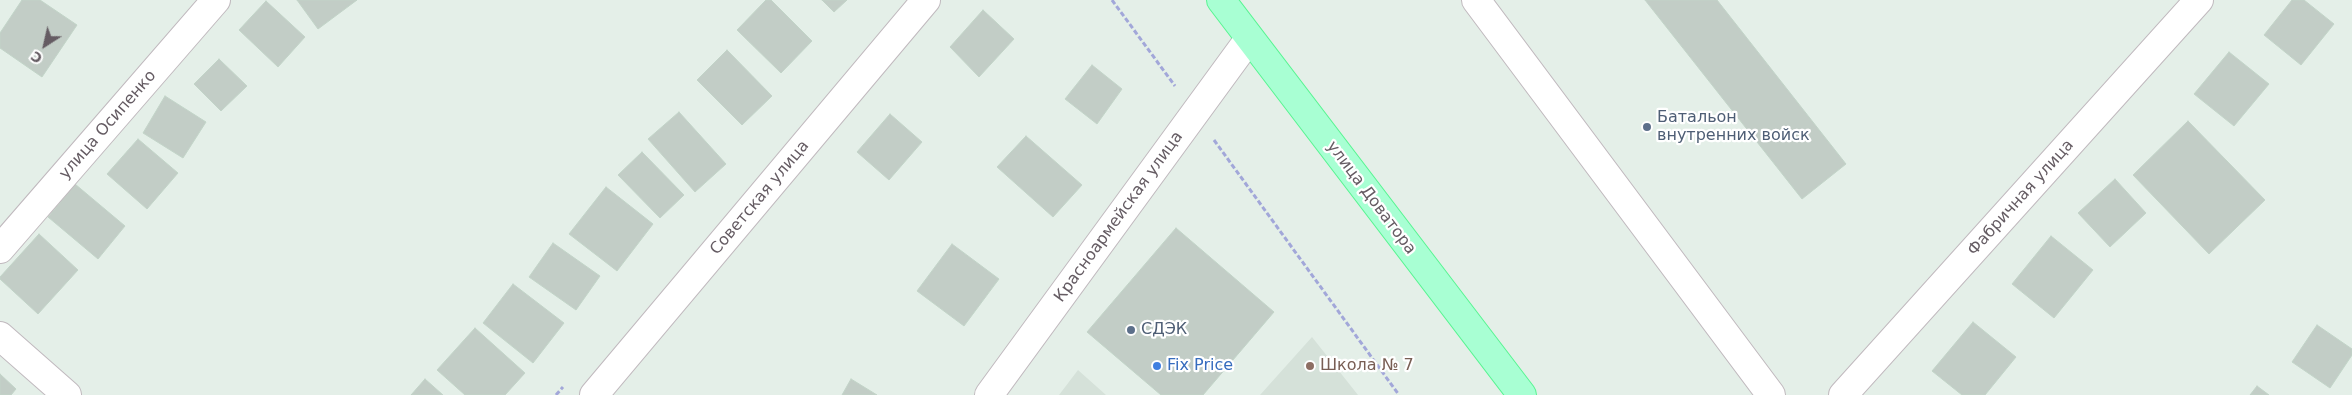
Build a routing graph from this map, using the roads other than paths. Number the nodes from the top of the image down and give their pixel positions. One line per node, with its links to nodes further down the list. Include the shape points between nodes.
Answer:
1 (216, 0): 7 (street, улица Осипенко)
2 (926, 0): 10 (street, Советская улица)
3 (1221, 0): 6 (main road, улица Доватора)
4 (1476, 0): 13 (street)
5 (2199, 0): 14 (street, Фабричная улица)
6 (1249, 39): 11 (street, Красноармейская улица); 12 (main road, улица Доватора)
7 (0, 249)
8 (0, 336): 9 (street)
9 (67, 395)
10 (594, 395)
11 (989, 395)
12 (1522, 395)
13 (1771, 395)
14 (1843, 395)

